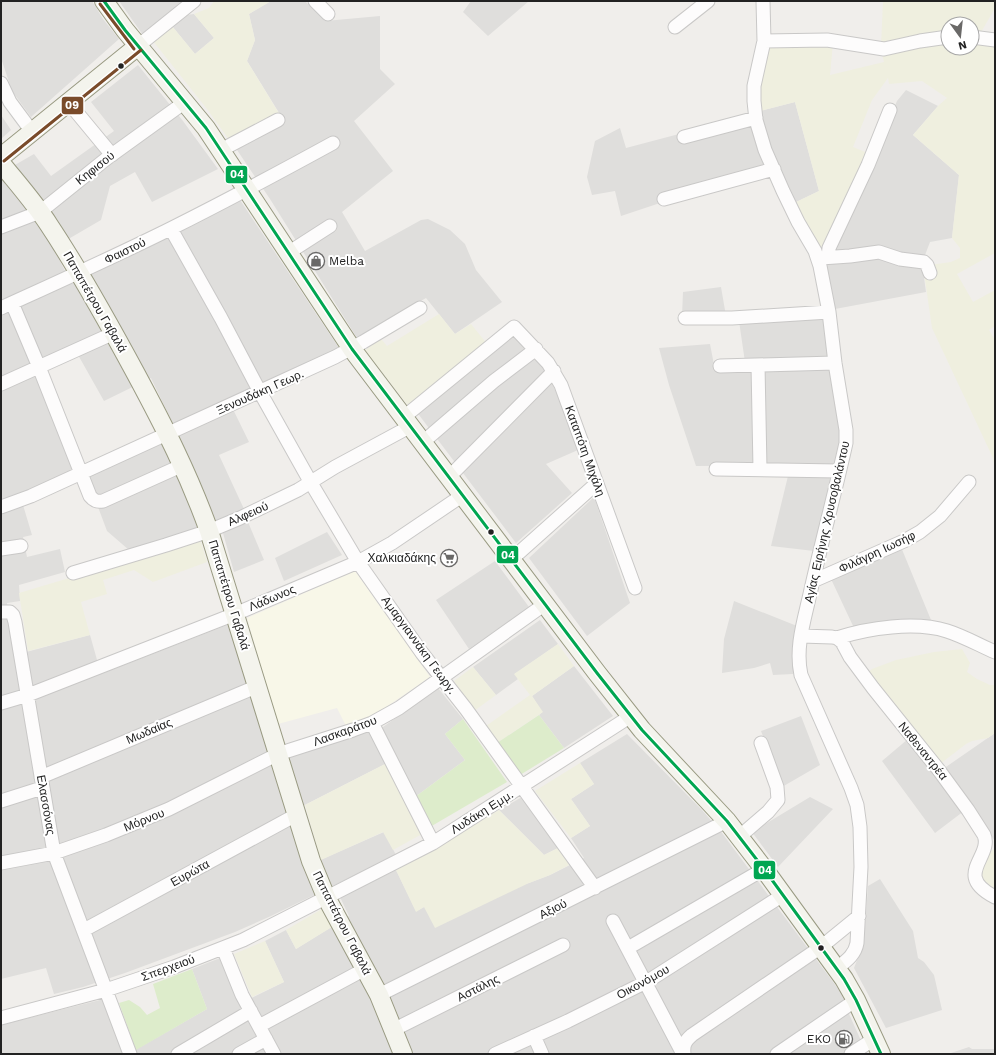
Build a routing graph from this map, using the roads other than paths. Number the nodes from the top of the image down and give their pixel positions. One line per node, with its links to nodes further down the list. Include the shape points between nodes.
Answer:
1 (104, 1): 12 (street)
2 (194, 1): 12 (street)
3 (315, 1): 6 (street)
4 (708, 1): 7 (street)
5 (763, 1): 11 (street, Αγίας Ειρήνης Χρυσοβαλάντου)
6 (328, 14)
7 (675, 27)
8 (940, 38): 11 (street, via 884,50 827,40)
9 (980, 38): 10 (street)
10 (995, 40)
11 (764, 41): 17 (street, Αγίας Ειρήνης Χρυσοβαλάντου, via 754,86)
12 (138, 46): 14 (street); 15 (street)
13 (1, 83): 19 (street, via 6,95)
14 (185, 102): 22 (street); 23 (street, Κηφισού)
15 (69, 103): 19 (street); 23 (street)
16 (890, 110): 34 (street, via 868,165)
17 (756, 118): 20 (street); 26 (street, Αγίας Ειρήνης Χρυσοβαλάντου)
18 (278, 120): 22 (street)
19 (33, 133): 24 (street)
20 (684, 136)
21 (333, 143): 27 (street, Φαιστού)
22 (221, 150): 27 (street)
23 (112, 155): 29 (street, Κηφισού)
24 (1, 157)
25 (1, 162): 29 (street, Παπαπέτρου Γαβαλά)
26 (774, 169): 28 (street); 34 (street, Αγίας Ειρήνης Χρυσοβαλάντου, via 791,208)
27 (247, 190): 32 (street, Φαιστού); 33 (street)
28 (664, 199)
29 (40, 212): 31 (street, Κηφισού); 35 (street, Παπαπέτρου Γαβαλά)
30 (330, 226): 33 (street)
31 (1, 227)
32 (171, 229): 35 (street, Φαιστού); 51 (street, Αμαργιαννάκη Γεωργ.)
33 (288, 253): 43 (street)
34 (823, 258): 36 (street, via 879,252 900,259 924,262); 39 (street, Αγίας Ειρήνης Χρυσοβαλάντου)
35 (79, 273): 37 (street, Φαιστού); 42 (street, Παπαπέτρου Γαβαλά)
36 (930, 273)
37 (6, 305): 47 (street)
38 (420, 308): 43 (street, Ξενουδάκη Γεωρ.)
39 (829, 312): 40 (street); 45 (street, Αγίας Ειρήνης Χρυσοβαλάντου)
40 (685, 318)
41 (514, 327): 44 (street, Καταπότη Μιχάλη); 52 (street, Αλφειού)
42 (114, 333): 47 (street); 53 (street, Παπαπέτρου Γαβαλά)
43 (352, 349): 51 (street, Ξενουδάκη Γεωρ.); 52 (street)
44 (536, 349): 49 (street, Καταπότη Μιχάλη); 54 (street)
45 (835, 363): 46 (street); 58 (street, Αγίας Ειρήνης Χρυσοβαλάντου, via 846,434)
46 (758, 365): 48 (street); 57 (street)
47 (39, 366): 50 (street); 59 (street)
48 (720, 366)
49 (554, 371): 60 (street); 63 (street, Καταπότη Μιχάλη)
50 (1, 384)
51 (260, 392): 53 (street, Ξενουδάκη Γεωρ.); 62 (street, Αμαργιαννάκη Γεωργ.)
52 (407, 422): 54 (street); 62 (street, Αλφειού)
53 (168, 433): 55 (street, Παπαπέτρου Γαβαλά); 59 (street, Ξενουδάκη Γεωρ.)
54 (423, 442): 60 (street)
55 (183, 465): 59 (street, via 98,502 90,496); 66 (street, Παπαπέτρου Γαβαλά)
56 (716, 469): 57 (street)
57 (760, 469): 58 (street)
58 (839, 471): 72 (street, Αγίας Ειρήνης Χρυσοβαλάντου)
59 (81, 472): 65 (street, Ξενουδάκη Γεωρ.)
60 (449, 477): 64 (street)
61 (969, 482): 72 (street, Φιλάγρη Ιωσήφ, via 940,516 920,532)
62 (311, 483): 66 (street, Αλφειού, via 268,506); 70 (street, Αμαργιαννάκη Γεωργ.)
63 (596, 483): 69 (street); 73 (street, Καταπότη Μιχάλη)
64 (463, 495): 69 (street); 70 (street, Λάδωνος, via 392,543)
65 (1, 507)
66 (209, 531): 71 (street, Αλφειού); 76 (street, Παπαπέτρου Γαβαλά)
67 (21, 546): 68 (street)
68 (1, 549)
69 (512, 559): 74 (street)
70 (358, 562): 76 (street, Λάδωνος); 80 (street, Αμαργιαννάκη Γεωργ.)
71 (73, 572)
72 (813, 581): 77 (street, Αγίας Ειρήνης Χρυσοβαλάντου)
73 (635, 588)
74 (545, 604): 80 (street, Λασκαράτου); 84 (street)
75 (7, 613): 82 (street, Ελασσόνας, via 15,622)
76 (235, 614): 81 (street, Παπαπέτρου Γαβαλά); 82 (street, Λάδωνος)
77 (801, 636): 78 (street); 102 (street, Αγίας Ειρήνης Χρυσοβαλάντου, via 798,657 800,675 847,777 857,805 861,867)
78 (837, 638): 79 (street, via 876,628 917,626 946,630); 101 (street, Ναθεναντρέα, via 982,830 986,845 976,869 976,878 980,887)
79 (995, 652)
80 (441, 677): 85 (street, Λασκαράτου); 89 (street, Αμαργιαννάκη Γεωργ.)
81 (258, 686): 87 (street, Παπαπέτρου Γαβαλά); 88 (street, Μωδαίας)
82 (28, 695): 83 (street, Λάδωνος); 88 (street, Ελασσόνας)
83 (1, 703)
84 (631, 716): 89 (street, Λυδάκη Εμμ.); 92 (street)
85 (372, 723): 87 (street, Λασκαράτου); 94 (street)
86 (761, 743): 93 (street, via 777,787 778,800)
87 (278, 754): 91 (street, Παπαπέτρου Γαβαλά); 95 (street, Μόρνου, via 170,809)
88 (42, 782): 90 (street, Μωδαίας); 95 (street, Ελασσόνας)
89 (522, 787): 94 (street, Λυδάκη Εμμ.); 98 (street, Αμαργιαννάκη Γεωργ.)
90 (1, 801)
91 (296, 815): 100 (street, Παπαπέτρου Γαβαλά); 104 (street, Ευρώτα)
92 (727, 821): 93 (street); 98 (street, Αξιού)
93 (739, 837): 97 (street)
94 (433, 843): 100 (street, Λυδάκη Εμμ.)
95 (54, 852): 96 (street, Μόρνου); 104 (street, Ελασσόνας)
96 (1, 863)
97 (764, 870): 99 (street); 108 (street)
98 (595, 888): 113 (street, Αξιού)
99 (783, 895): 106 (street); 111 (street, Οικονόμου)
100 (326, 897): 107 (street, Σπερχειού); 110 (street, Παπαπέτρου Γαβαλά)
101 (995, 897)
102 (859, 916): 106 (street); 109 (street, Αγίας Ειρήνης Χρυσοβαλάντου, via 856,948)
103 (613, 921): 108 (street)
104 (84, 930): 112 (street, Ελασσόνας)
105 (563, 945): 118 (street, Αστάλης)
106 (821, 947): 109 (street); 129 (street, via 692,1034 685,1041)
107 (224, 948): 112 (street, Σπερχειού); 115 (street)
108 (628, 948): 111 (street)
109 (836, 968): 114 (street)
110 (365, 969): 113 (street, Παπαπέτρου Γαβαλά); 117 (street)
111 (646, 982): 119 (street, Οικονόμου); 129 (street)
112 (106, 990): 116 (street, Σπερχειού); 122 (street, Ελασσόνας)
113 (379, 996): 118 (street, Παπαπέτρου Γαβαλά)
114 (856, 1000): 121 (street); 130 (street)
115 (251, 1011): 117 (street); 123 (street)
116 (1, 1018)
117 (259, 1026): 120 (street)
118 (393, 1030): 126 (street, Παπαπέτρου Γαβαλά)
119 (534, 1036): 127 (street, Οικονόμου); 128 (street)
120 (266, 1039): 124 (street); 125 (street)
121 (877, 1046): 131 (street)
122 (130, 1054)
123 (178, 1054)
124 (239, 1054)
125 (274, 1054)
126 (403, 1054)
127 (495, 1054)
128 (542, 1054)
129 (683, 1054)
130 (777, 1054)
131 (851, 1054)

